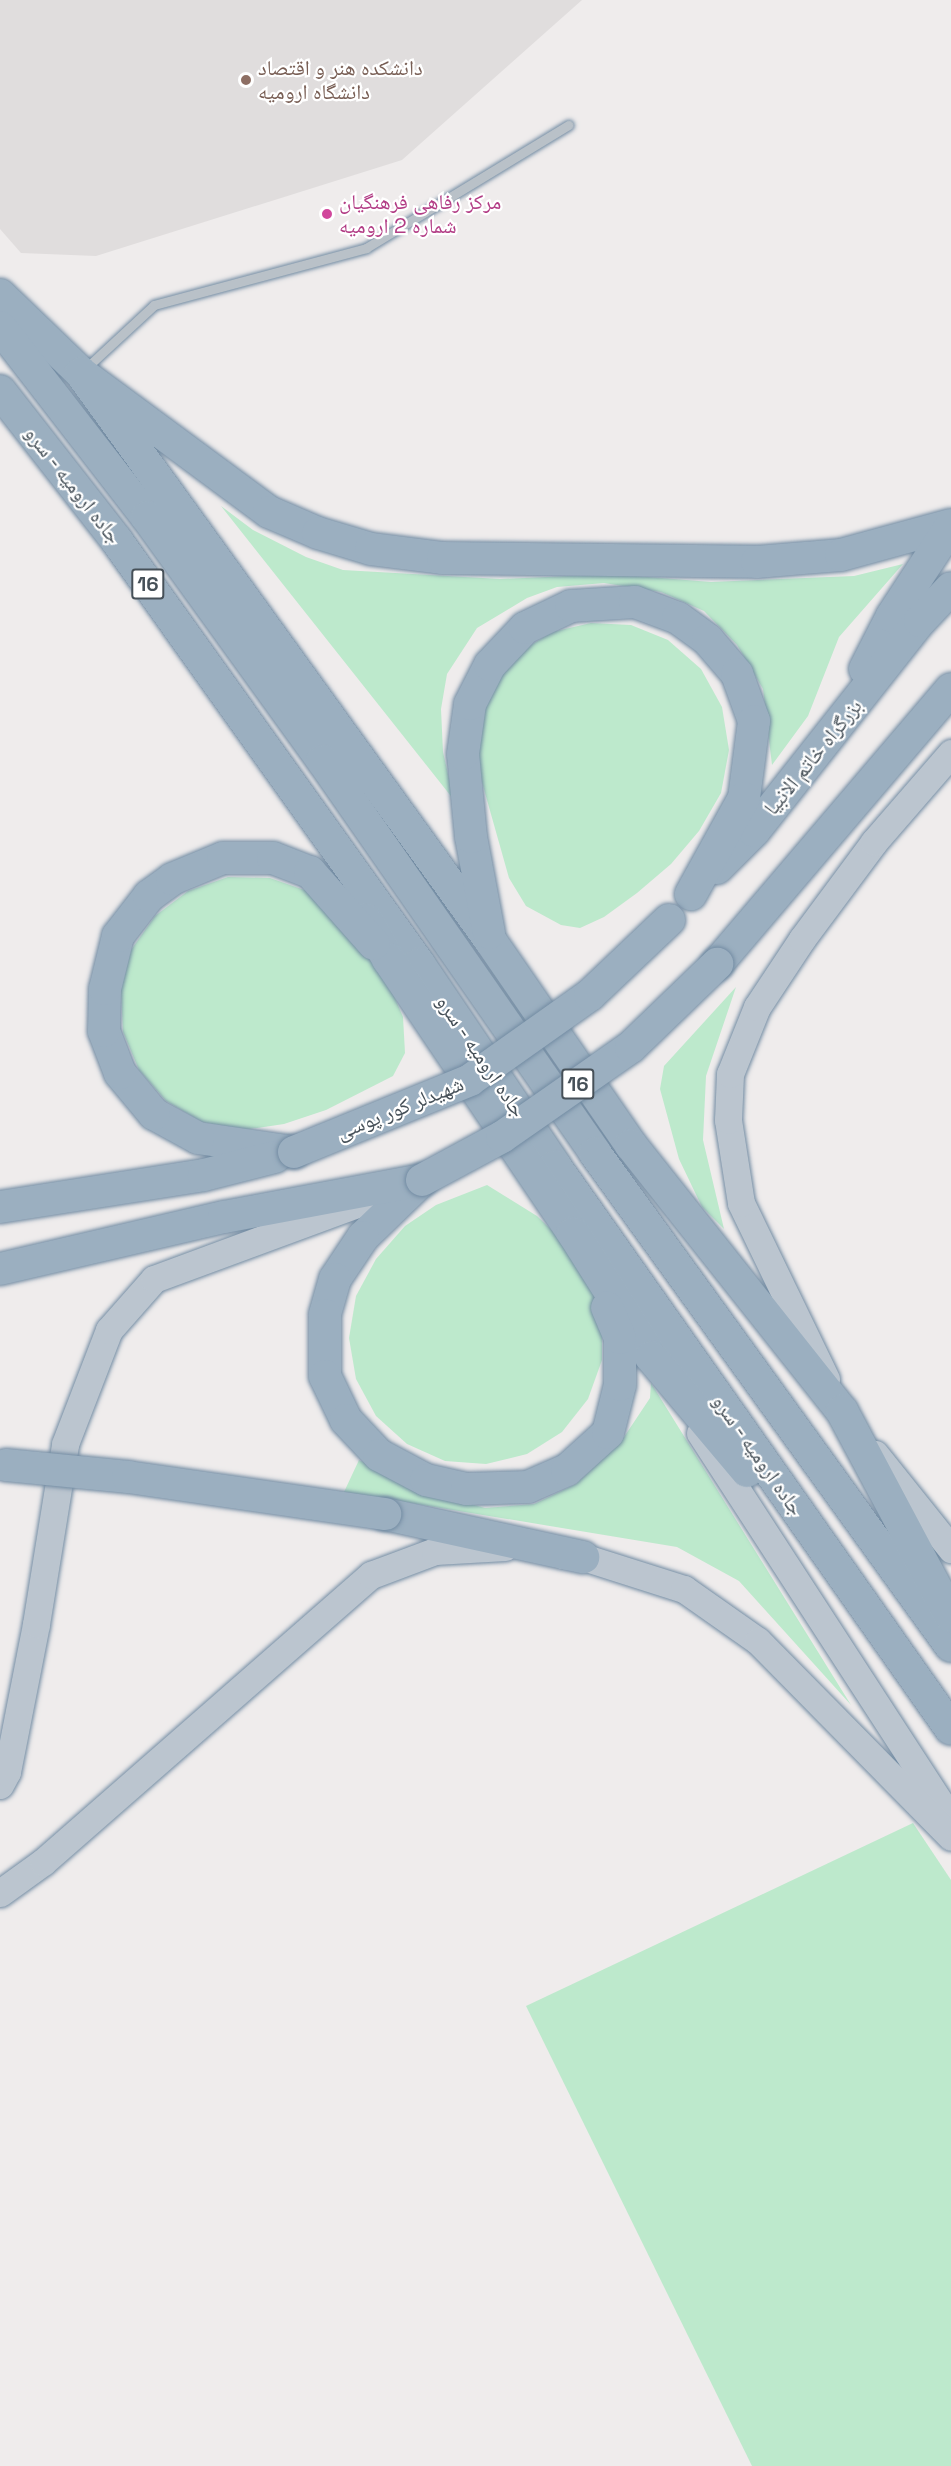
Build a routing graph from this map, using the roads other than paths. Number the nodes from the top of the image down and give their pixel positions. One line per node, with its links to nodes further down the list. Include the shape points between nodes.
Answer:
1 (568, 125): 4 (lane, via 366,248 154,305)
2 (0, 296): 4 (highway)
3 (0, 327): 28 (highway, جاده ارومیه - سرو, via 174,554 602,1163)
4 (81, 373): 6 (highway, via 268,512 371,549 443,558 757,562 841,555); 14 (highway)
5 (0, 391): 11 (highway, جاده ارومیه - سرو / 16, via 117,541)
6 (951, 526): 9 (highway, via 892,616)
7 (951, 588): 9 (highway, بزرگراه خاتم الانبیا, via 920,621)
8 (951, 689): 17 (highway, 16, bridge, via 717,964 631,1047 502,1137)
9 (828, 740): 12 (highway, بزرگراه خاتم الانبیا, via 754,831)
10 (951, 753): 22 (main road, via 874,842 756,1007 730,1074 728,1120 741,1203)
11 (290, 783): 15 (highway); 27 (highway, جاده ارومیه - سرو / 16)
12 (691, 894): 13 (highway, بزرگراه خاتم الانبیا); 14 (highway, via 744,798 754,721 737,674 708,640 678,618 635,602 571,606 525,628 490,665 470,704 464,754 471,837)
13 (669, 920): 16 (highway, شهیدلر کور پوسی, bridge, via 590,995 470,1080)
14 (490, 940): 22 (highway, via 631,1145)
15 (388, 959): 16 (highway, via 310,872 273,858 224,858 172,879 149,896 118,936 105,989 104,1031 120,1073 154,1113 198,1138); 19 (highway)
16 (294, 1152): 18 (highway, شهیدلر کور پوسی, via 204,1175)
17 (422, 1180): 19 (highway, via 363,1237 335,1279 325,1315 323,1349 325,1376 346,1420 379,1455 426,1480 467,1489 528,1487 567,1470 608,1433 620,1385 620,1338); 20 (highway, via 224,1217); 30 (main road, via 154,1279 109,1330 66,1444 36,1624 7,1772)
18 (0, 1207)
19 (573, 1233): 21 (highway)
20 (0, 1269)
21 (651, 1357): 27 (highway); 31 (main road)
22 (842, 1411): 24 (main road); 26 (highway)
23 (3, 1465): 25 (highway, bridge, via 128,1477 385,1514)
24 (951, 1549)
25 (583, 1557): 32 (main road, via 684,1589 758,1641); 33 (main road, via 498,1547 435,1551 371,1575 43,1862)
26 (951, 1616)
27 (883, 1632): 29 (highway, جاده ارومیه - سرو)
28 (951, 1646)
29 (951, 1729)
30 (0, 1785)
31 (951, 1820)
32 (951, 1836)
33 (0, 1893)

